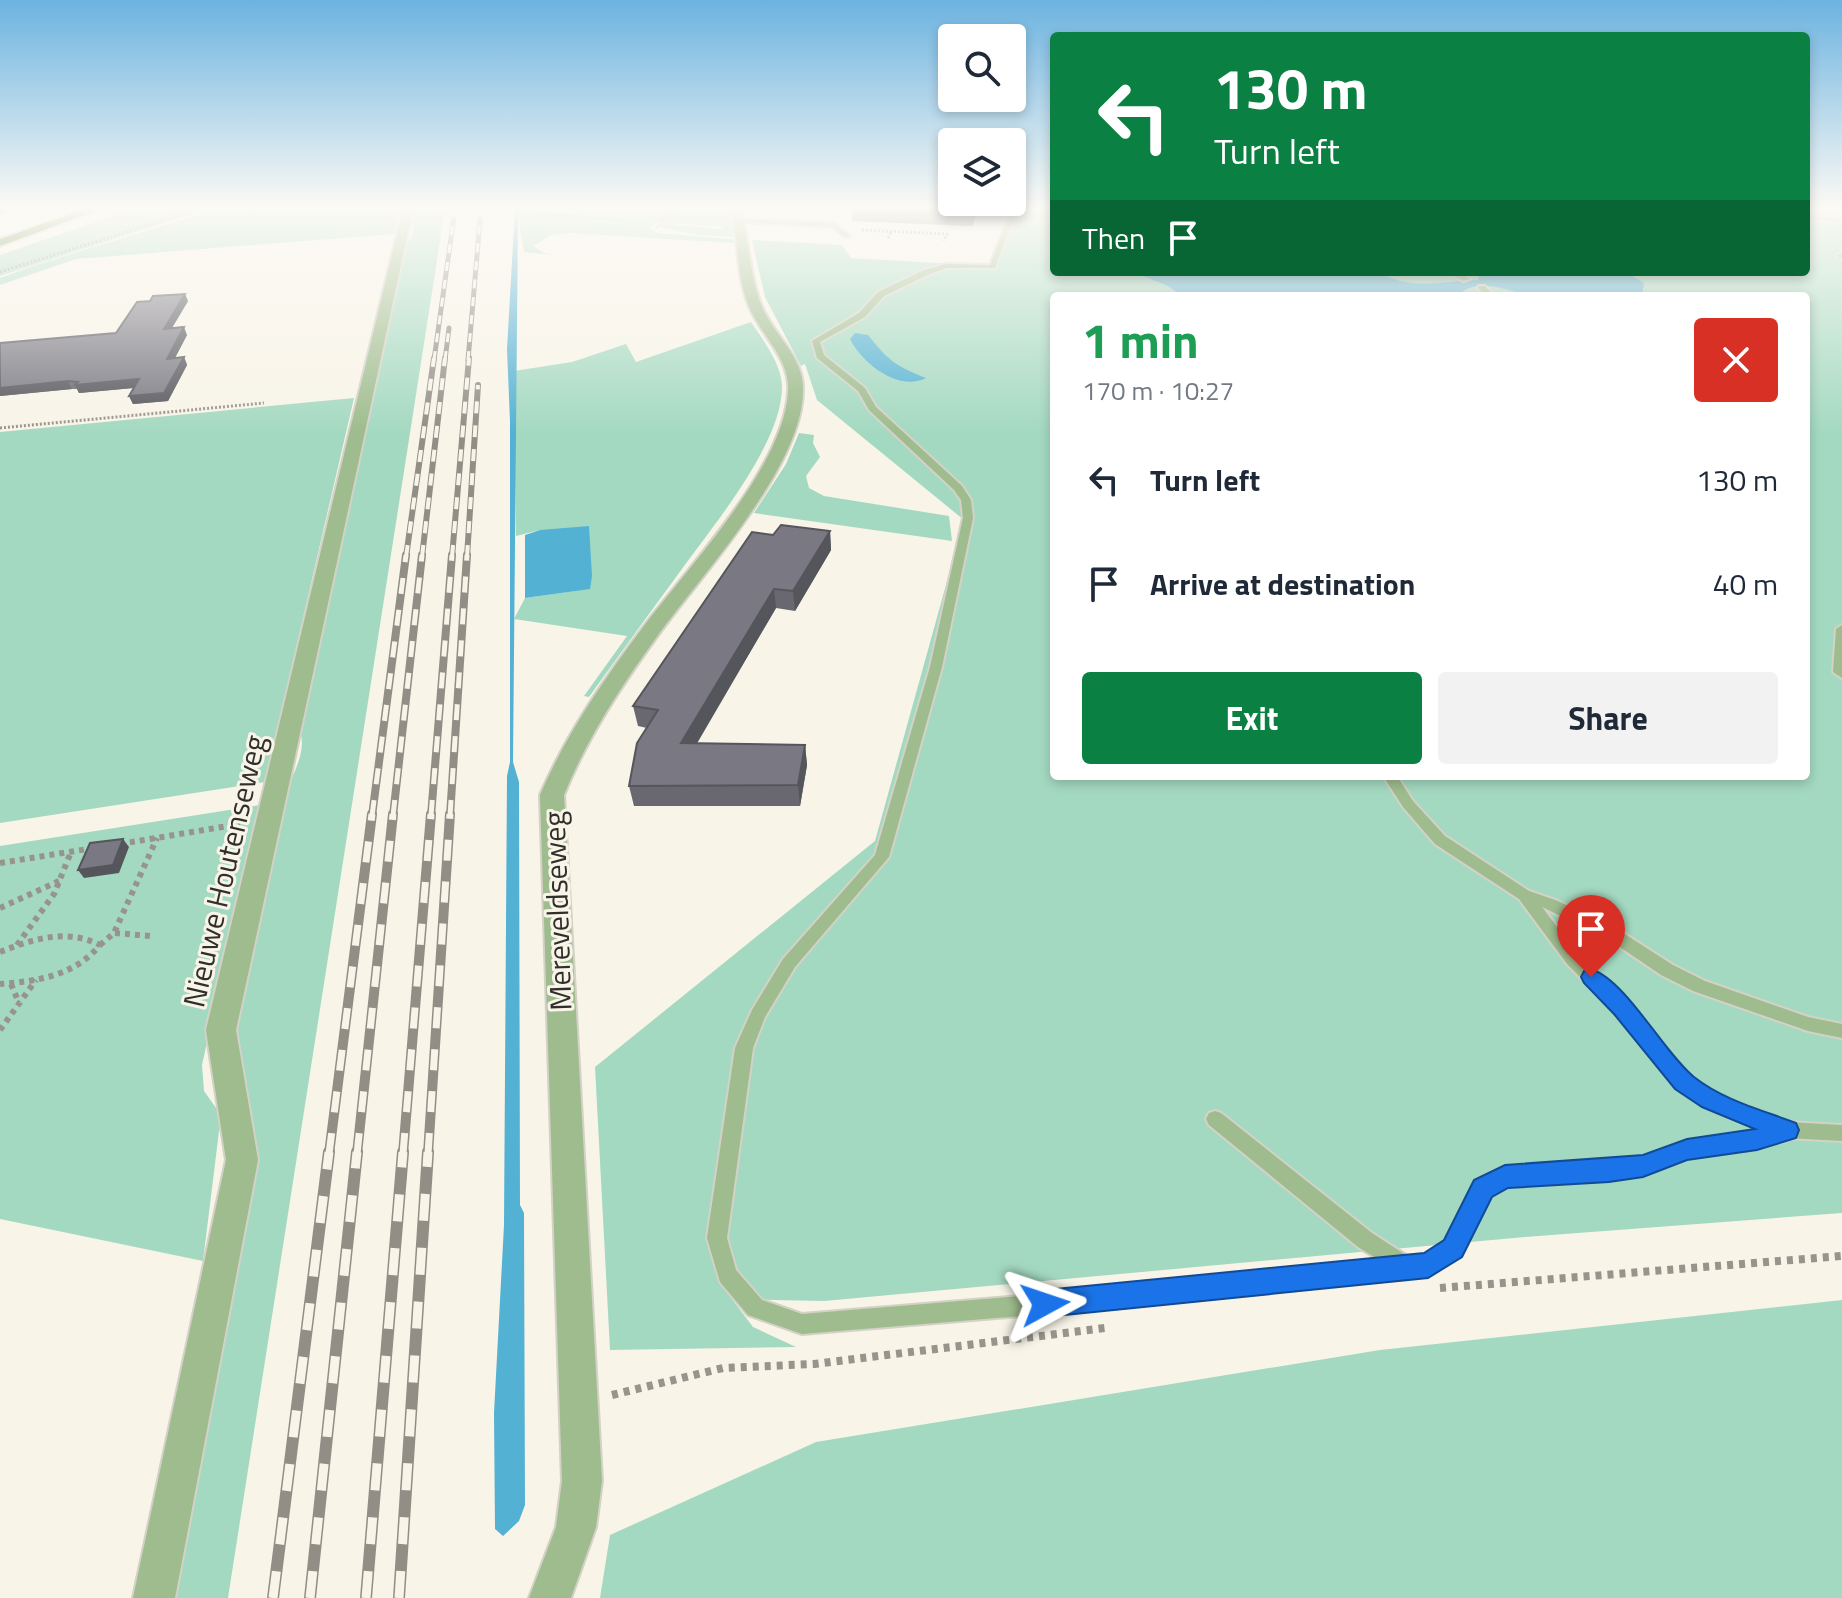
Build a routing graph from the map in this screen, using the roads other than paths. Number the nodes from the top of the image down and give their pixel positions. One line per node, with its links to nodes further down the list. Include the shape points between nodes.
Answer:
1 (391, 284): 15 (street, Nieuwe Houtenseweg, via 221,1030 242,1160)
2 (751, 284): 16 (street, Mereveldseweg, via 755,306 794,368 796,403 786,441 578,741 552,795 582,1481 576,1527)
3 (901, 284): 14 (lane, via 881,294 851,323 816,341 820,356 862,390 872,408 958,488 968,518 936,667 882,857 789,963 744,1048 717,1238 727,1275 755,1308 802,1324 1105,1299)
4 (1482, 288): 5 (lane)
5 (1486, 292)
6 (1842, 629): 7 (lane)
7 (1842, 674)
8 (1393, 780): 9 (lane, via 1440,840)
9 (1524, 895): 10 (lane, via 1614,935 1699,986); 12 (lane, via 1573,960 1622,1008 1683,1082 1710,1100)
10 (1842, 1031)
11 (1215, 1119): 14 (lane)
12 (1787, 1130): 13 (lane); 14 (lane, via 1687,1150 1643,1166 1505,1177 1483,1189 1453,1249 1428,1265)
13 (1842, 1133)
14 (1405, 1266)
15 (154, 1598)
16 (550, 1598)

